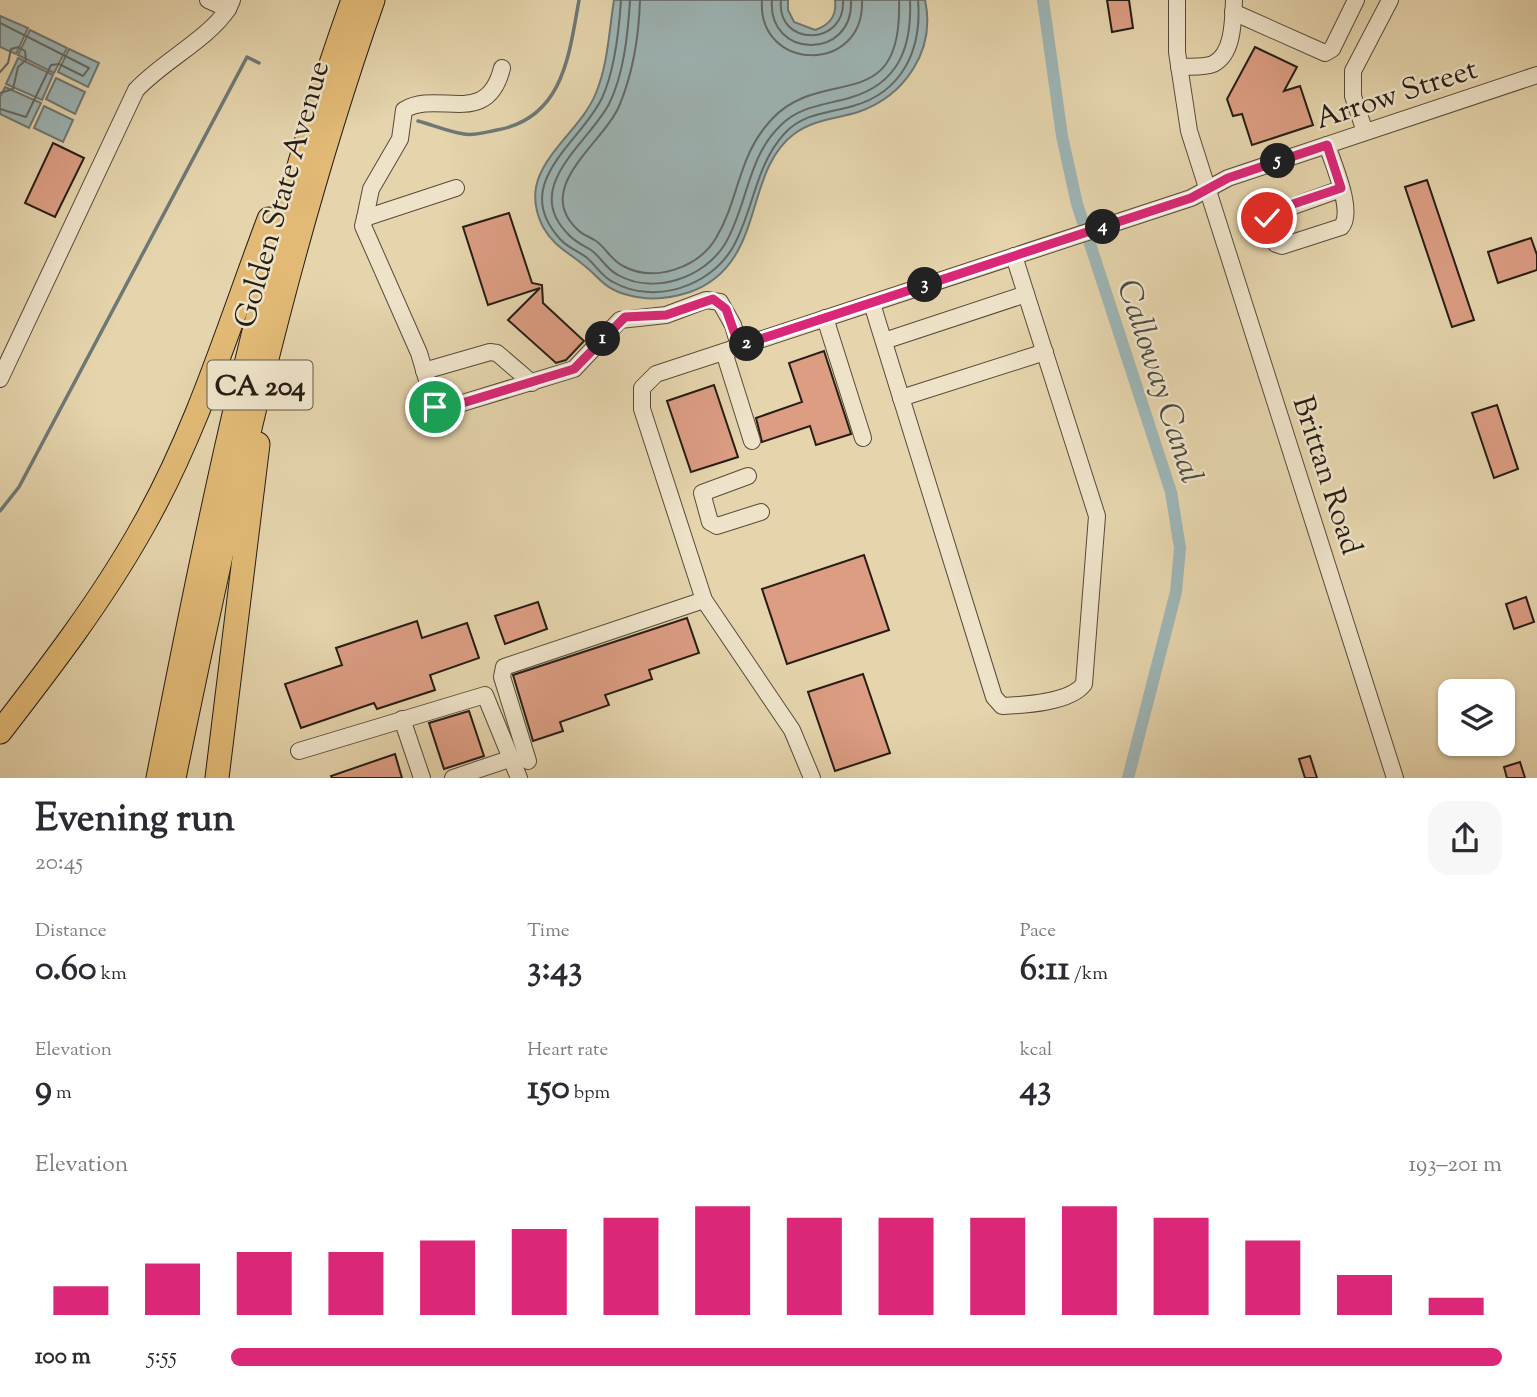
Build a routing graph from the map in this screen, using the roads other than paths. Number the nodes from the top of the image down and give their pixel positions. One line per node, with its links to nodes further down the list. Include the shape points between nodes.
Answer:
1 (208, 0): 7 (street)
2 (353, 0): 12 (highway, Golden State Avenue / CA 204)
3 (373, 0): 23 (highway, Golden State Avenue / CA 204)
4 (1177, 0): 9 (street, Brittan Road)
5 (1356, 0): 8 (street, via 1332,49 1325,53)
6 (1390, 0): 13 (street, via 1353,71 1353,96)
7 (230, 5): 28 (street, via 220,20 156,68 136,90)
8 (1233, 6): 9 (street, via 1232,34 1220,58 1212,64)
9 (1178, 67): 17 (street, Brittan Road, via 1189,131)
10 (502, 68): 18 (street, via 498,83 484,98 466,106 418,104 404,110 400,139 370,189)
11 (1537, 75): 13 (street, Arrow Street)
12 (318, 104): 39 (highway, via 189,428 148,516 90,612); 42 (highway, Golden State Avenue / CA 204, via 281,224 240,385)
13 (1364, 132): 14 (street, Arrow Street)
14 (1327, 145): 16 (street); 17 (street, Arrow Street)
15 (456, 188): 18 (street)
16 (1341, 188): 16 (street, via 1349,215 1341,226 1282,246 1276,244 1268,215)
17 (1207, 189): 19 (street, Arrow Street); 49 (street, Brittan Road)
18 (365, 218): 27 (street, via 365,235)
19 (1014, 256): 20 (street); 21 (street, Arrow Street)
20 (1026, 293): 24 (street); 26 (street)
21 (872, 303): 22 (street, Arrow Street); 24 (street)
22 (825, 318): 25 (street, Arrow Street); 31 (street)
23 (273, 332): 43 (highway, Golden State Avenue / CA 204, via 235,481); 44 (highway)
24 (884, 341): 30 (street)
25 (732, 349): 29 (street, via 726,309 720,302 706,300 666,315 625,317 574,369); 32 (street); 36 (street, Arrow Street, via 656,374 642,388 642,409)
26 (1045, 352): 30 (street); 30 (street, via 1098,524 1084,684 1077,691 1038,704 997,703)
27 (424, 371): 29 (street, via 490,352); 29 (street, via 432,401 441,409)
28 (0, 379)
29 (532, 383)
30 (901, 398)
31 (863, 438)
32 (752, 440)
33 (748, 477): 35 (street, via 702,493)
34 (761, 512): 35 (street, via 717,526)
35 (710, 522): 36 (street)
36 (681, 531): 37 (street)
37 (704, 600): 41 (street, via 504,667 502,677); 48 (street, via 792,730)
38 (402, 719): 40 (street); 41 (street, via 485,695); 45 (street)
39 (0, 732)
40 (299, 751)
41 (520, 760): 46 (street); 47 (street)
42 (158, 778)
43 (174, 778)
44 (217, 778)
45 (422, 778)
46 (453, 778)
47 (519, 778)
48 (812, 778)
49 (1395, 778)

